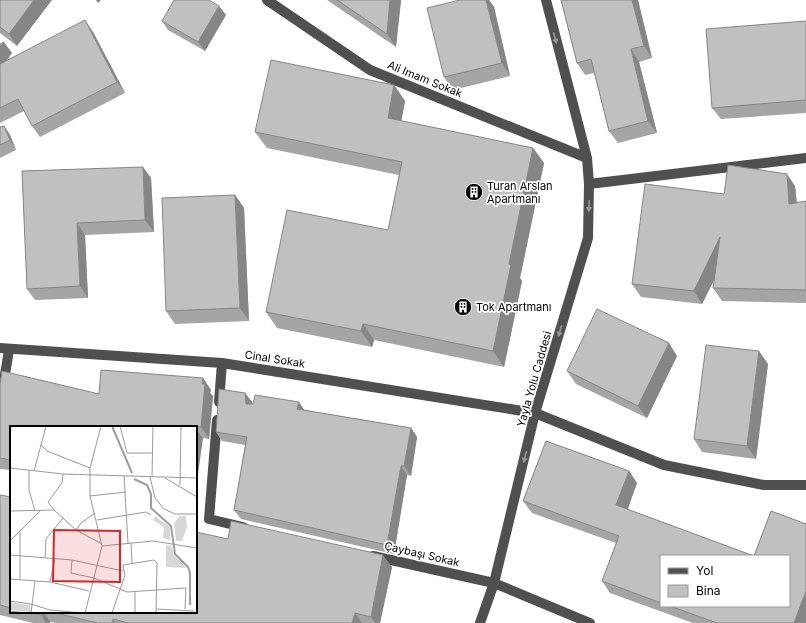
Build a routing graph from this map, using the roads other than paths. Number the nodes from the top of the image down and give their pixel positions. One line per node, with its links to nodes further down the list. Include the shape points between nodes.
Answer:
1 (546, 0): 3 (street, Yayla Yolu Caddesi, one-way to 3)
2 (270, 1): 3 (street, Ali Imam Sokak, via 370,70)
3 (587, 158): 5 (street, Yayla Yolu Caddesi)
4 (806, 158): 5 (street)
5 (589, 184): 9 (street, Yayla Yolu Caddesi, one-way to 9, via 588,238)
6 (5, 349): 7 (street, Cinal Sokak); 8 (street, Cinal Sokak)
7 (222, 363): 9 (street, Cinal Sokak); 11 (street, via 209,519)
8 (0, 405)
9 (535, 413): 10 (street, Cinal Sokak, via 664,465 764,485); 13 (street, Yayla Yolu Caddesi, one-way to 13)
10 (806, 484)
11 (255, 530)
12 (363, 554): 13 (street, Çaybaşı Sokak)
13 (494, 583): 14 (street, Yayla Yolu Caddesi); 15 (street, Çaybaşı Sokak)
14 (480, 623)
15 (590, 623)

